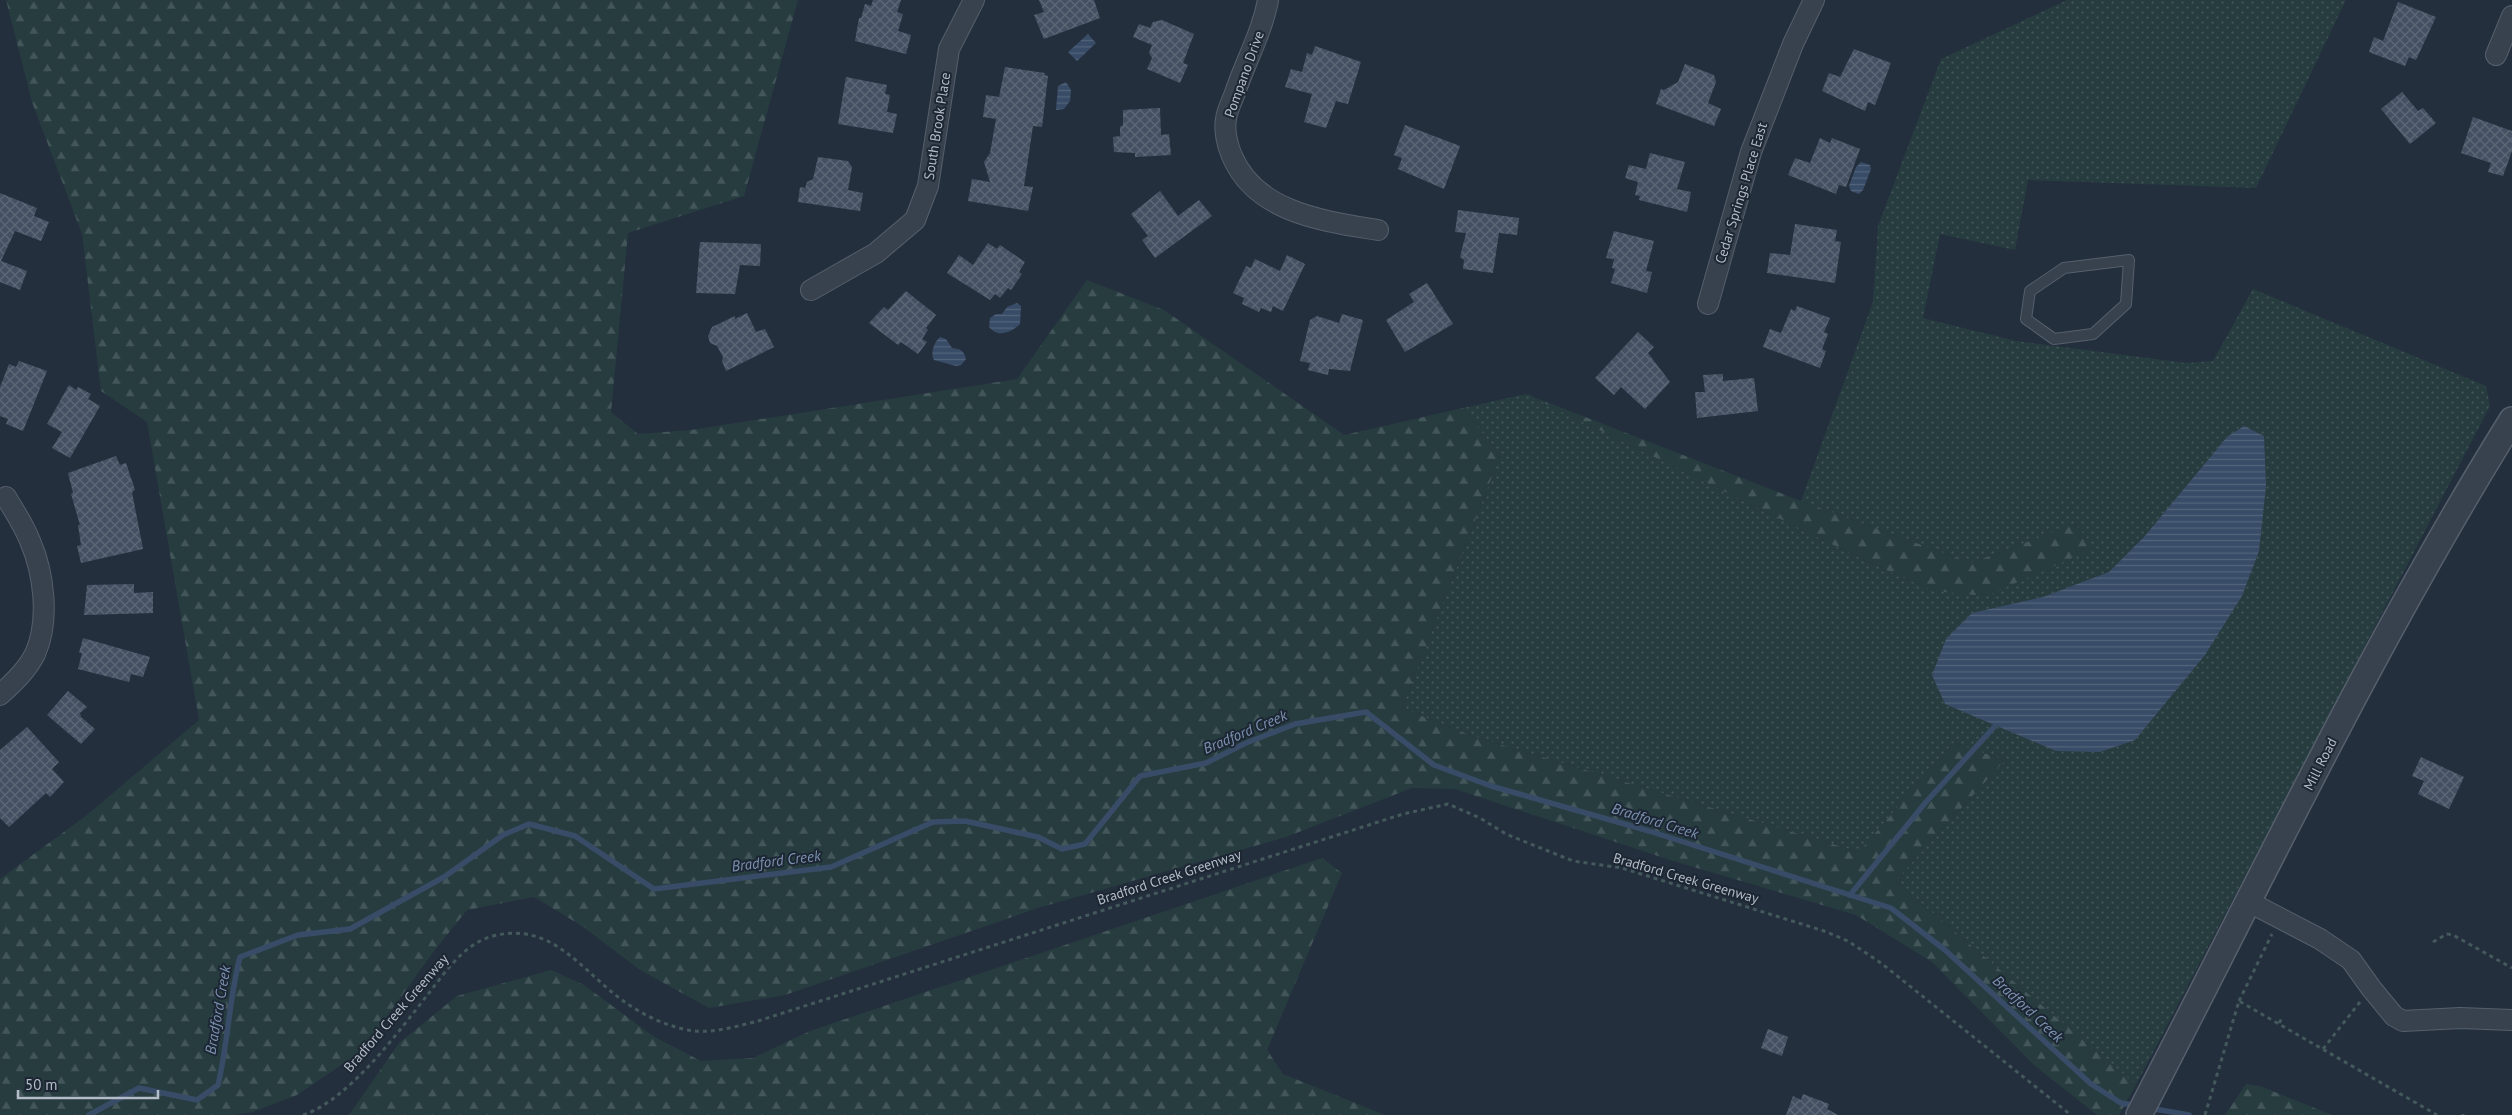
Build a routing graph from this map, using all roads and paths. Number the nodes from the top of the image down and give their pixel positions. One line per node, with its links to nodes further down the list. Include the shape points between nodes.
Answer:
1 (974, 0): 8 (street, South Brook Place, via 949,49 928,186 914,220 876,253)
2 (1268, 0): 6 (street, Pompano Drive, via 1226,119 1228,146 1237,167 1254,188 1276,204 1298,213)
3 (1814, 0): 9 (street, Cedar Springs Place East, via 1793,44 1751,152)
4 (2512, 16): 5 (street)
5 (2496, 55)
6 (1378, 230)
7 (2064, 268): 7 (lane, via 2129,260 2126,304 2093,334 2054,339 2026,319 2030,291)
8 (811, 290)
9 (1708, 304)
10 (2512, 420): 13 (street, Mill Road, via 2393,624)
11 (6, 497): 12 (street, via 31,541 44,599 42,627 35,653 20,676)
12 (0, 695)
13 (2249, 902): 14 (street); 25 (street, Mill Road)
14 (2280, 917): 17 (street, via 2351,960); 18 (path)
15 (2433, 942): 16 (path, via 2447,934 2453,935)
16 (2512, 968)
17 (2370, 988): 20 (street, via 2394,1016 2403,1021); 22 (path)
18 (2239, 1000): 21 (path); 26 (path)
19 (2283, 1017): 21 (path)
20 (2512, 1020)
21 (2279, 1023): 22 (path)
22 (2323, 1049): 27 (path)
23 (303, 1115): 24 (path, Bradford Creek Greenway, via 339,1096 398,1032 450,966 475,944 492,936 516,933 548,940 622,1000 650,1016 696,1031 720,1029 758,1021 1403,814 1448,804 1506,834 1573,861 1622,868 1848,941 1881,963)
24 (2071, 1115)
25 (2139, 1115)
26 (2205, 1115)
27 (2437, 1115)

